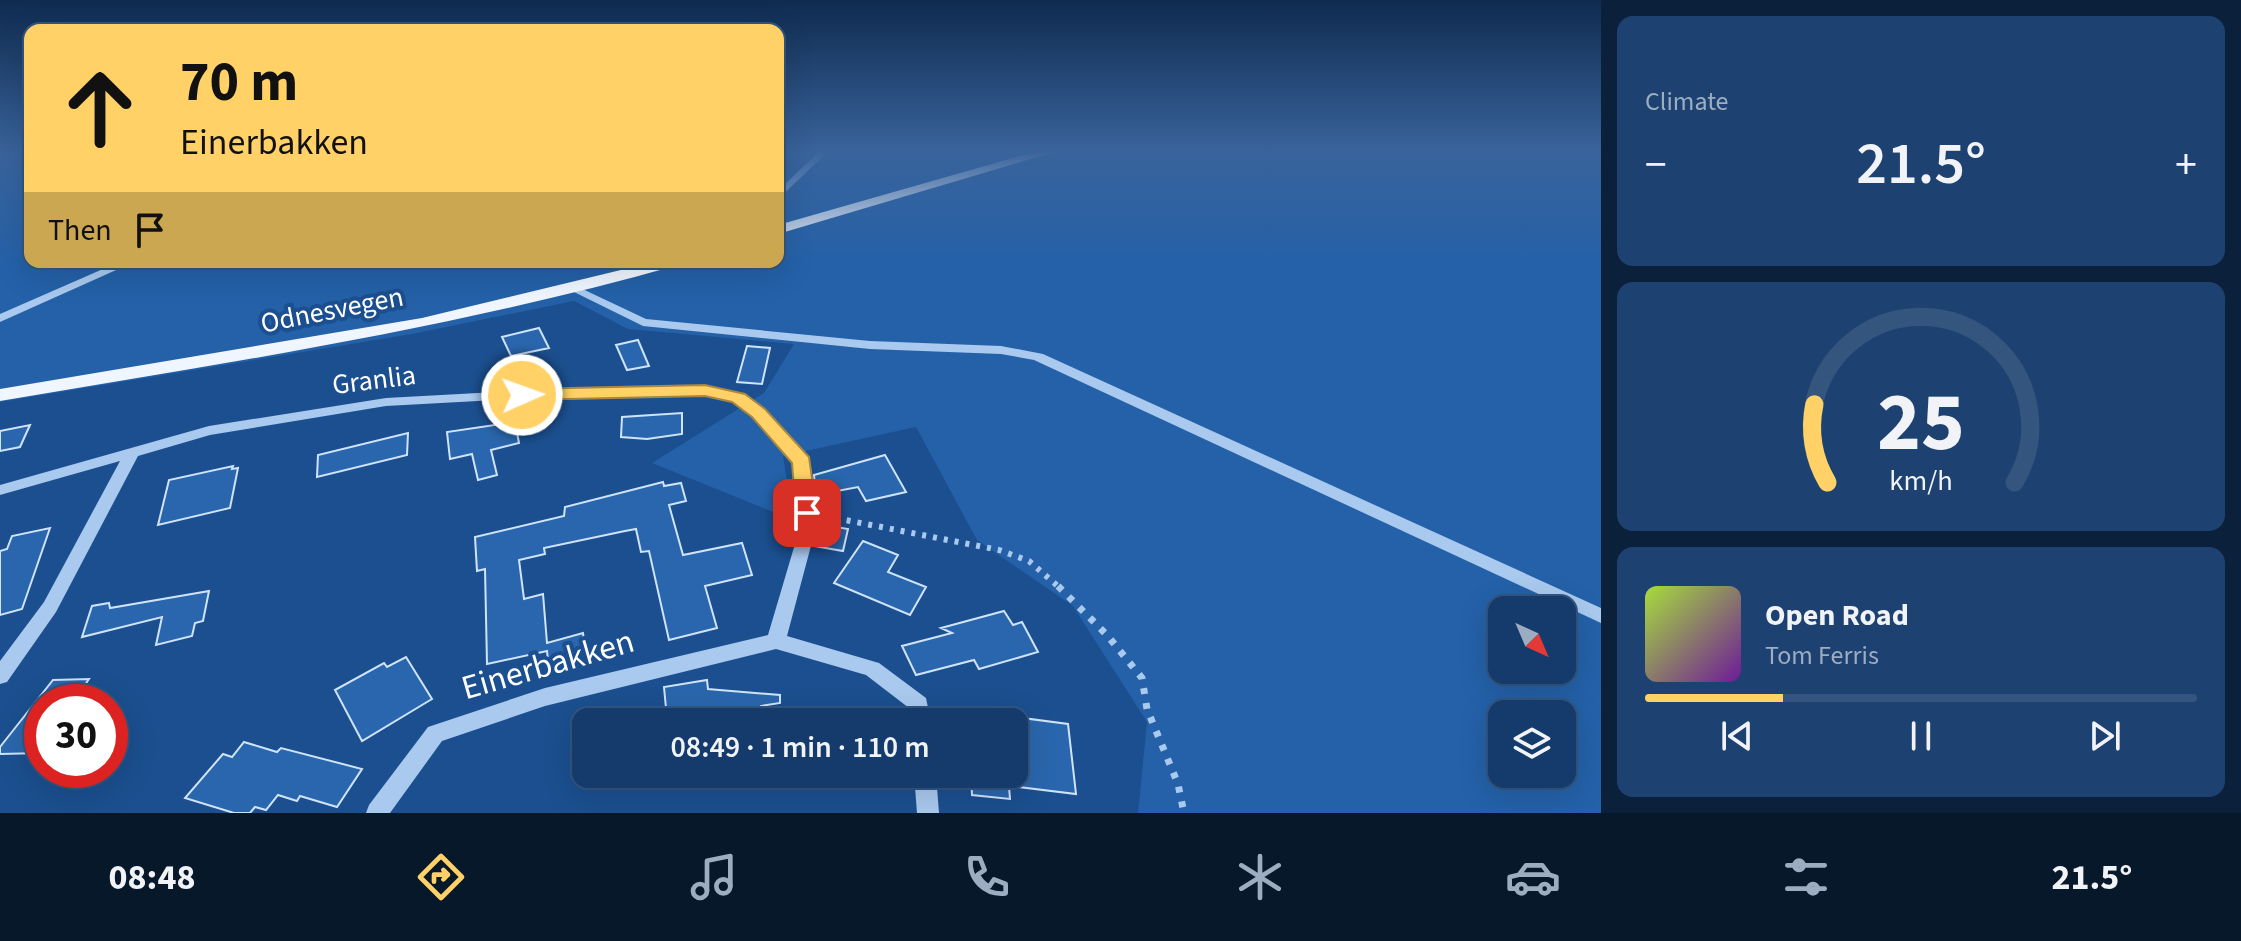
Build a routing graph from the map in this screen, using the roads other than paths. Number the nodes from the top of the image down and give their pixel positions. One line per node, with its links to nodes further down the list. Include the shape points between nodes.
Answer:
1 (917, 190): 2 (main road)
2 (784, 228)
3 (114, 268): 6 (street)
4 (649, 268): 5 (main road, Odnesvegen)
5 (574, 288): 7 (main road, Odnesvegen, via 330,341); 10 (street, via 643,322 1038,357)
6 (0, 318)
7 (0, 395)
8 (132, 453): 9 (street, Granlia); 11 (street, Granlia, via 209,431 386,402 705,391 738,398 802,462 808,527); 12 (street, via 50,607)
9 (0, 490)
10 (1601, 616)
11 (776, 641): 13 (street, Einerbakken, via 872,669); 15 (street, Einerbakken, via 545,697 435,734)
12 (0, 676)
13 (919, 708)
14 (926, 788): 16 (street)
15 (377, 813)
16 (928, 813)

